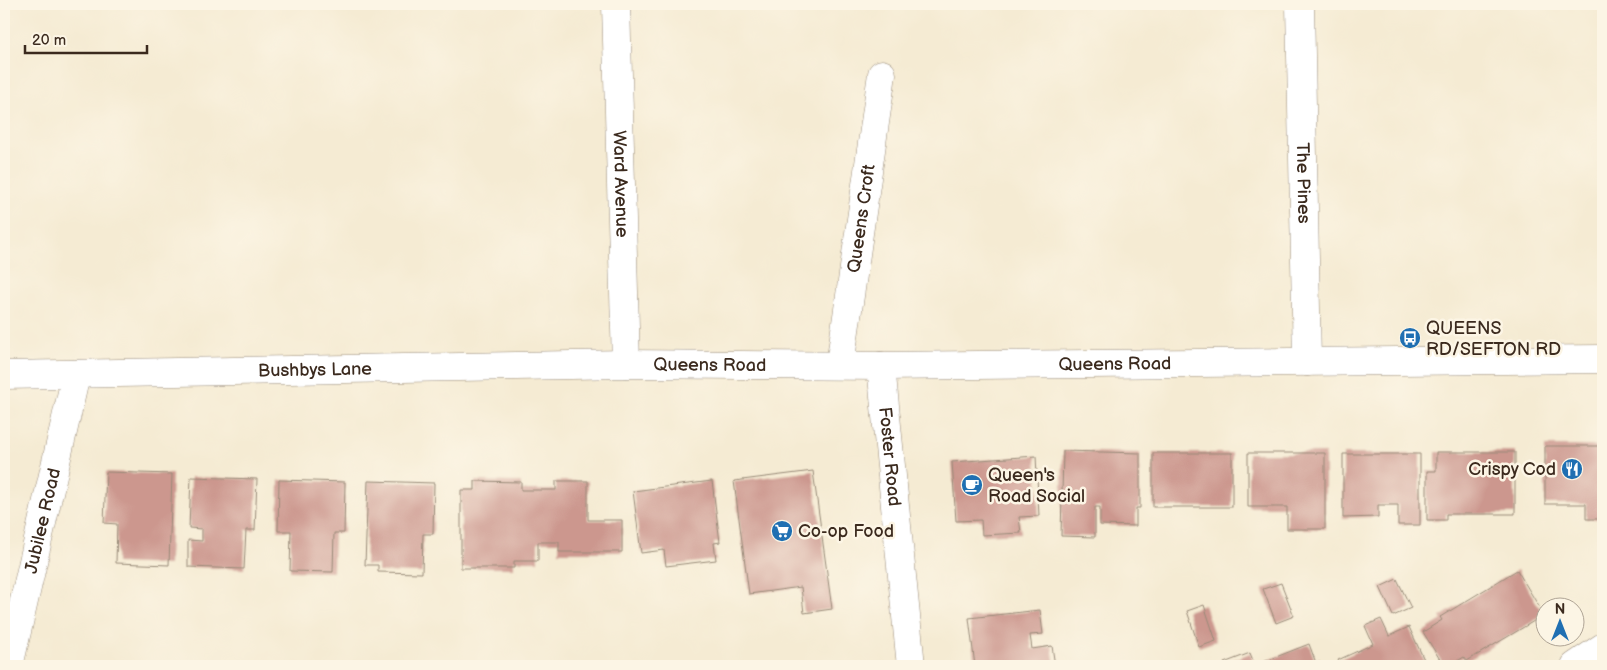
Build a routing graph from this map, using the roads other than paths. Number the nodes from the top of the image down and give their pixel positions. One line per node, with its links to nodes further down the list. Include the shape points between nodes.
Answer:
1 (616, 4): 6 (street, Ward Avenue)
2 (1300, 4): 5 (street, The Pines)
3 (882, 74): 7 (street, Queens Croft)
4 (1603, 359): 5 (street, Queens Road)
5 (1307, 362): 8 (street, Queens Road)
6 (626, 364): 7 (street, Queens Road); 10 (street, Bushbys Lane)
7 (840, 365): 8 (street, Queens Road)
8 (881, 366): 13 (street, Foster Road)
9 (4, 375): 10 (street, Bushbys Lane)
10 (76, 375): 12 (street, Jubilee Road)
11 (1603, 647): 14 (street)
12 (9, 666)
13 (911, 666)
14 (1575, 666)

